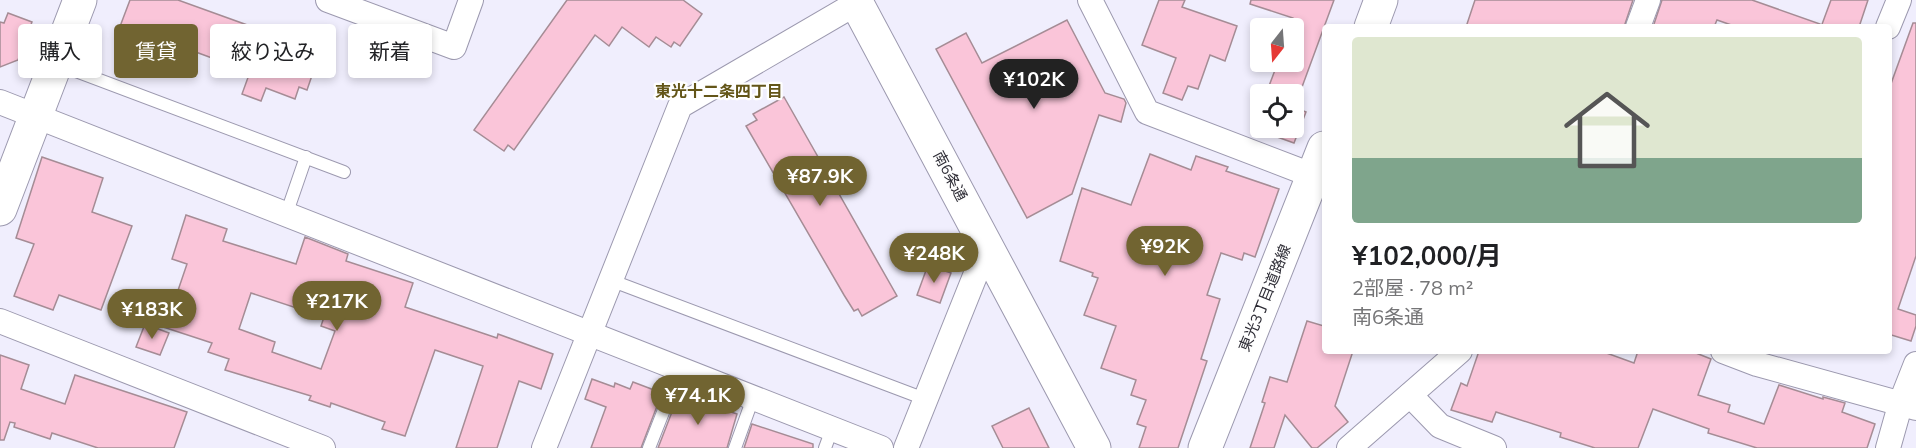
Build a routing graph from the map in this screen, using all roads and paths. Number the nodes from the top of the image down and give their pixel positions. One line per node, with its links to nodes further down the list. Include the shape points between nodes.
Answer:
1 (80, 0): 9 (street)
2 (328, 0): 3 (street, via 454,47)
3 (471, 0)
4 (1090, 0): 18 (street, via 1147,112)
5 (1381, 0): 10 (street)
6 (1648, 0): 11 (street)
7 (1899, 0): 12 (street)
8 (856, 2): 22 (street, 南6条通); 23 (street, via 680,106)
9 (71, 24)
10 (1372, 24)
11 (1639, 24)
12 (1889, 24)
13 (51, 78): 16 (street)
14 (94, 78): 17 (lane)
15 (0, 102): 16 (street)
16 (37, 116): 20 (street); 21 (street)
17 (306, 157): 19 (lane); 21 (lane)
18 (1319, 162): 43 (street, 東光3丁目道路線)
19 (344, 172)
20 (0, 209)
21 (286, 214): 25 (street)
22 (987, 246): 33 (street); 42 (street, 南6条通)
23 (610, 280): 25 (street); 33 (lane)
24 (0, 321): 36 (street)
25 (589, 333): 30 (street); 37 (street)
26 (1457, 354): 31 (street)
27 (1739, 354): 28 (street)
28 (1760, 358): 34 (street)
29 (1916, 364): 34 (street)
30 (680, 369): 32 (street); 38 (lane)
31 (1410, 395): 44 (street); 45 (street, via 1440,426)
32 (753, 398): 35 (street); 39 (lane)
33 (925, 399): 41 (street)
34 (1908, 405): 46 (street)
35 (829, 438): 40 (street)
36 (323, 448)
37 (544, 448)
38 (649, 448)
39 (735, 448)
40 (881, 448)
41 (906, 448)
42 (1094, 448)
43 (1205, 448)
44 (1349, 448)
45 (1494, 448)
46 (1888, 448)

